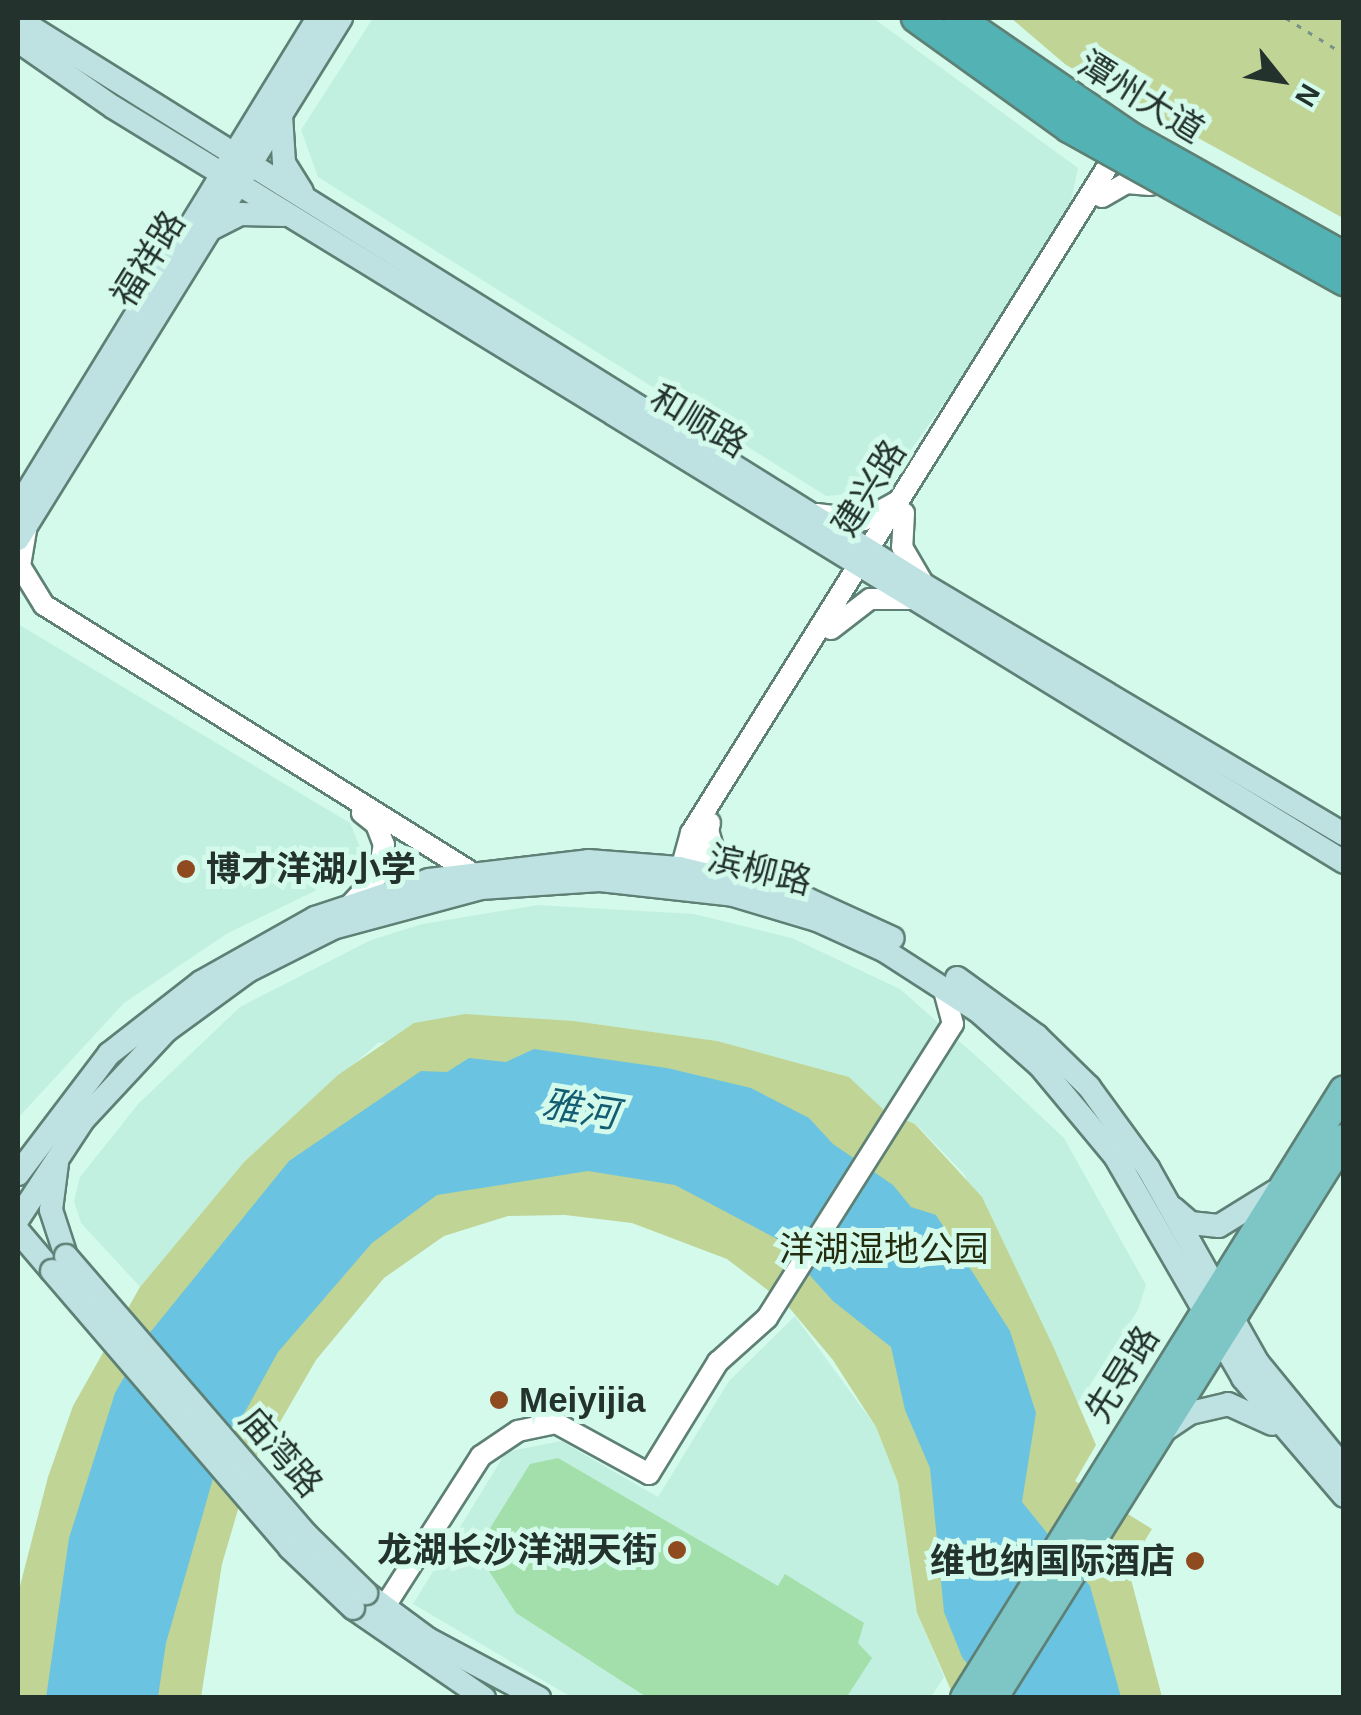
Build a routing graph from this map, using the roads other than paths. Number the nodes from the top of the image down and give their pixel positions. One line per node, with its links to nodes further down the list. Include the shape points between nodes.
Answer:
1 (318, 18): 10 (main road, 福祥路)
2 (341, 18): 10 (main road, 福祥路)
3 (898, 18): 9 (highway, 潭州大道, bridge)
4 (912, 18): 9 (highway, 潭州大道, bridge); 14 (main road, 潭州大道)
5 (958, 18): 21 (highway, 潭州大道, bridge, via 1128,136)
6 (978, 18): 12 (main road, 潭州大道, via 1026,64)
7 (18, 20): 11 (main road, 和顺路)
8 (18, 41): 13 (main road, 和顺路)
9 (984, 70): 22 (highway, 潭州大道, bridge, via 1069,128)
10 (277, 100): 11 (main road, via 230,126); 16 (main road, 福祥路); 19 (main road, via 284,163)
11 (183, 122): 16 (main road, 和顺路)
12 (1135, 134): 15 (street, 建兴路); 21 (main road, 潭州大道)
13 (161, 136): 16 (main road, 和顺路); 20 (main road, via 185,160 197,187)
14 (1081, 141): 15 (main road, 潭州大道); 18 (street, via 1094,162)
15 (1116, 164): 17 (main road, 潭州大道); 18 (street, 建兴路)
16 (234, 168): 19 (main road, 和顺路); 20 (main road, 福祥路)
17 (1150, 185): 18 (street, via 1126,183); 23 (main road, 潭州大道)
18 (1093, 202): 24 (street, 建兴路); 25 (street)
19 (305, 211): 20 (main road, via 240,214); 26 (main road, 和顺路)
20 (193, 235): 27 (main road, 福祥路)
21 (1344, 254)
22 (1344, 281)
23 (1344, 291)
24 (907, 488): 26 (street, via 885,512 864,520); 28 (street, 建兴路)
25 (904, 514): 28 (street); 29 (street, via 902,547)
26 (813, 522): 28 (main road, 和顺路); 31 (street, via 837,565)
27 (21, 524): 36 (street, via 20,566 44,606)
28 (869, 559): 29 (main road, 和顺路); 31 (street, 建兴路)
29 (921, 593): 31 (street, via 870,599); 33 (main road, 和顺路); 34 (main road, 和顺路)
30 (19, 608): 39 (street, via 46,616 376,824 384,845 378,875)
31 (831, 621): 32 (street, 建兴路)
32 (700, 829): 35 (street, via 668,857); 37 (street); 38 (street, via 718,864)
33 (1344, 834)
34 (1344, 862)
35 (645, 864): 36 (main road, 滨柳路, via 588,861); 37 (main road, 滨柳路)
36 (469, 871): 39 (main road, 滨柳路)
37 (687, 878): 38 (main road, 滨柳路); 40 (main road, 滨柳路, via 832,926); 44 (main road, 滨柳路, via 481,888 334,928 205,999)
38 (749, 882): 49 (main road, 滨柳路, via 858,920 1008,1012 1089,1088)
39 (350, 904): 44 (main road, 滨柳路, via 254,950 153,1017 109,1054)
40 (942, 986): 41 (main road, 滨柳路); 42 (street)
41 (984, 1016): 42 (street); 55 (main road, 滨柳路, via 1082,1111 1143,1200)
42 (956, 1026): 64 (street, via 767,1318 718,1373 651,1482 554,1429 500,1447)
43 (1344, 1090): 48 (main road, 先导路)
44 (57, 1134): 46 (main road); 47 (main road, 滨柳路); 50 (main road, 滨柳路); 52 (main road, via 51,1210)
45 (1344, 1139): 54 (main road, 先导路)
46 (18, 1146)
47 (18, 1174)
48 (1290, 1175): 49 (main road, via 1252,1210 1219,1226 1190,1223); 56 (main road, 先导路)
49 (1167, 1202): 56 (main road, 滨柳路)
50 (20, 1207): 52 (main road, 庙湾路)
51 (18, 1232): 52 (main road, 庙湾路)
52 (59, 1264): 53 (main road); 64 (main road, 庙湾路, bridge)
53 (18, 1266)
54 (1263, 1267): 56 (main road, 先导路); 57 (main road, via 1247,1318)
55 (1178, 1268): 56 (main road, 滨柳路); 58 (main road, via 1188,1315)
56 (1218, 1315): 57 (main road, 滨柳路); 58 (main road, 先导路); 59 (main road, 滨柳路); 60 (main road, 先导路)
57 (1258, 1364): 61 (main road, 滨柳路)
58 (1167, 1372): 63 (main road, 先导路)
59 (1288, 1435): 60 (main road, via 1228,1404 1190,1413); 62 (main road, 滨柳路)
60 (1156, 1438): 63 (main road, 先导路)
61 (1344, 1468)
62 (1344, 1496)
63 (1103, 1499): 67 (main road, 先导路); 68 (main road, 先导路)
64 (374, 1612): 65 (main road, 庙湾路); 66 (main road, 庙湾路)
65 (484, 1698)
66 (539, 1698)
67 (965, 1698)
68 (993, 1698)

